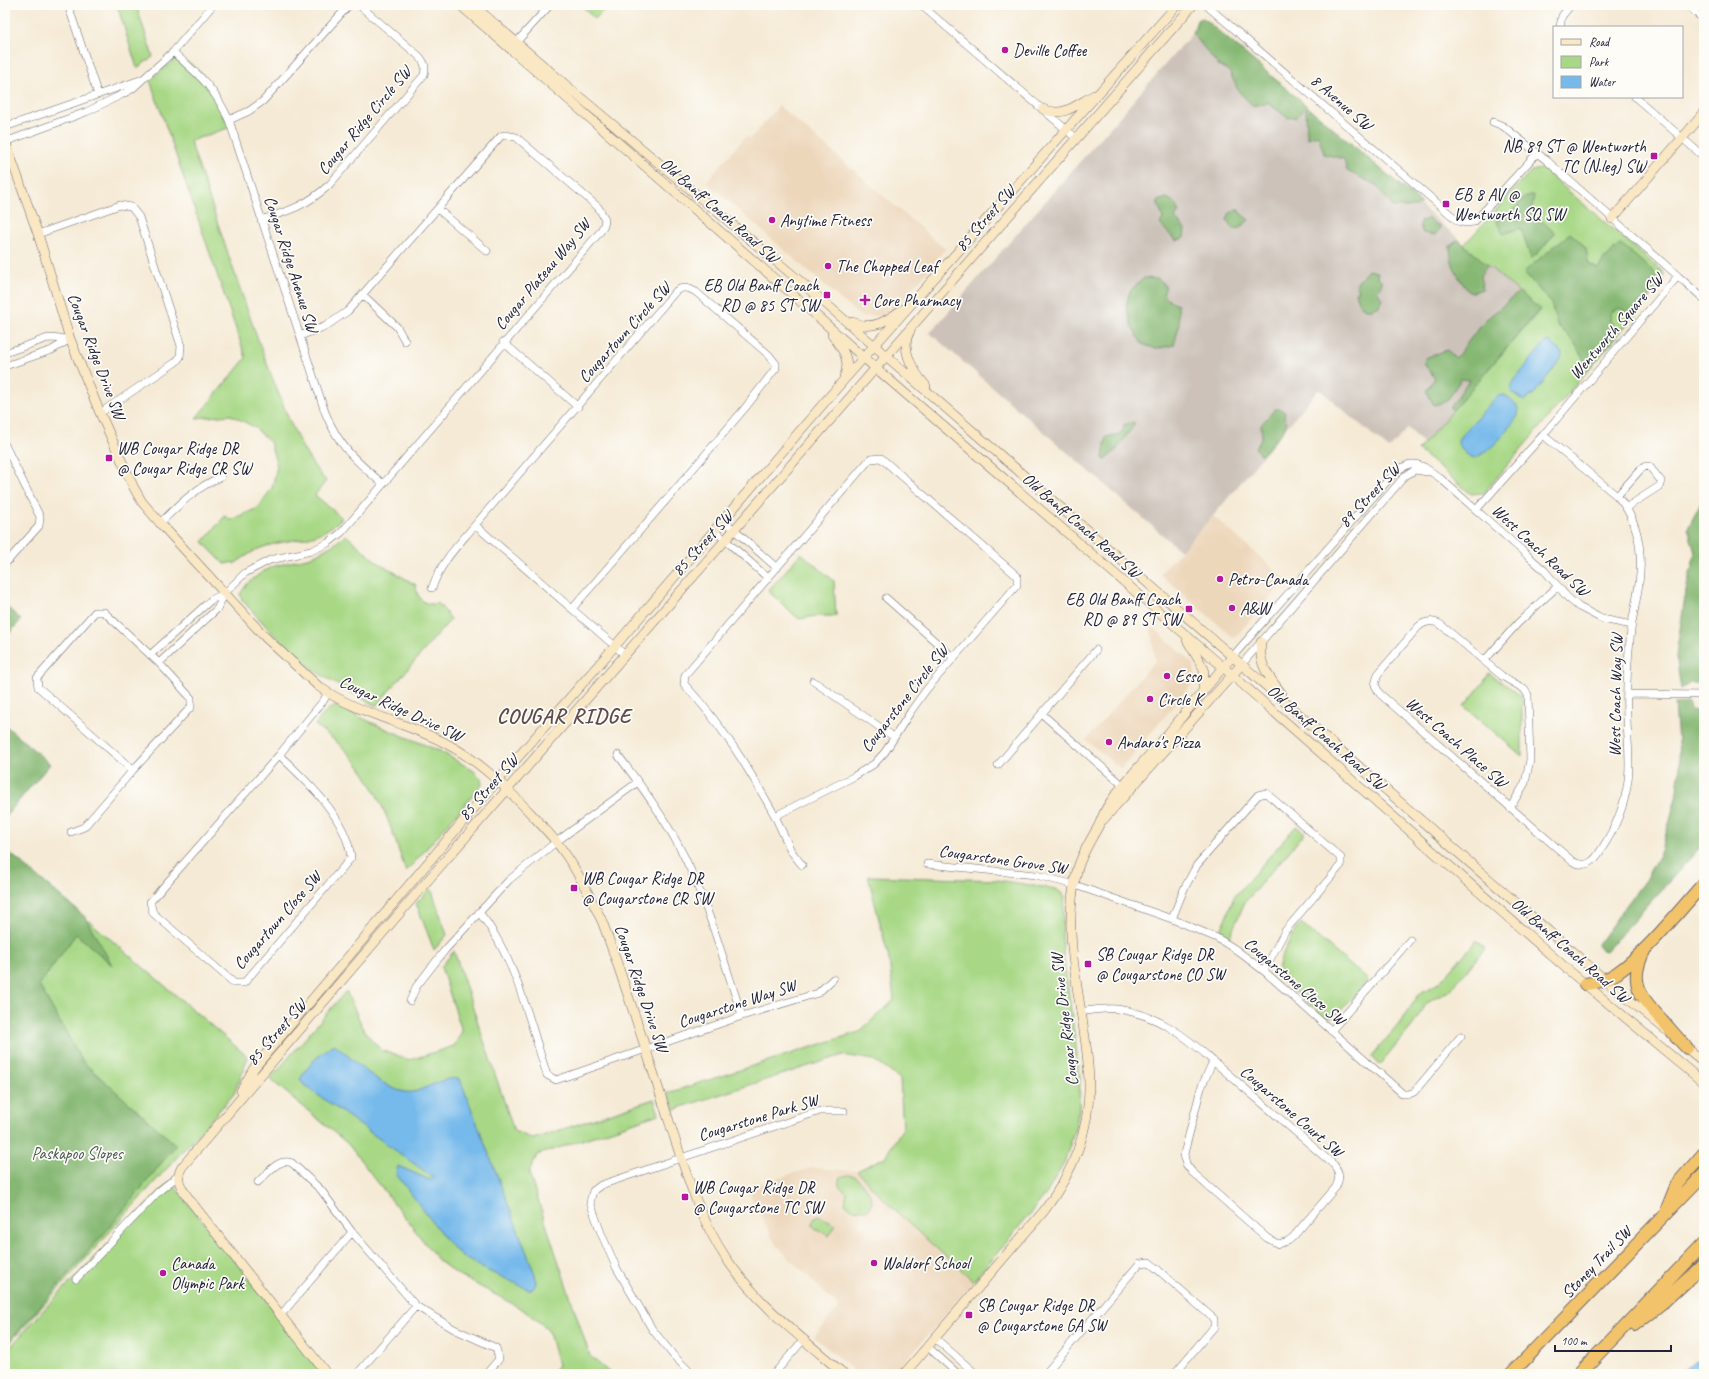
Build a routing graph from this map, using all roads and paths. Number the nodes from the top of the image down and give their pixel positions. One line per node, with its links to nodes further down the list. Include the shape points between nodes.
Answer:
1 (68, 5): 20 (street)
2 (213, 5): 17 (street)
3 (349, 5): 24 (street, via 263,101)
4 (359, 5): 35 (street, Cougar Ridge Circle SW, via 420,57 426,68 424,75 317,196 297,208)
5 (460, 5): 16 (street, Old Banff Coach Road SW)
6 (474, 5): 16 (street, Old Banff Coach Road SW)
7 (550, 5): 16 (street)
8 (921, 5): 22 (street)
9 (1177, 5): 19 (street, 85 Street SW)
10 (1193, 5): 28 (street, 85 Street SW)
11 (1206, 5): 31 (street, 8 Avenue SW, via 1458,221 1474,222)
12 (1571, 5): 15 (street, via 1562,16)
13 (1687, 5): 14 (street)
14 (1704, 20)
15 (1560, 26)
16 (514, 46): 42 (street, Old Banff Coach Road SW); 43 (street, Old Banff Coach Road SW)
17 (173, 52): 18 (street); 24 (street, Cougar Ridge Avenue SW, via 208,85)
18 (142, 79): 20 (street); 30 (street, via 121,96)
19 (1102, 90): 22 (street, via 1067,111 1051,112); 27 (street, 85 Street SW)
20 (98, 95): 26 (street)
21 (1636, 98): 29 (street)
22 (1043, 109): 27 (street)
23 (1704, 113): 29 (street)
24 (229, 120): 35 (street, Cougar Ridge Avenue SW)
25 (1493, 122): 31 (street, Wentworth Square SW, via 1503,126)
26 (5, 127)
27 (1066, 130): 28 (street); 41 (street, 85 Street SW)
28 (1076, 138): 44 (street, 85 Street SW)
29 (1683, 138): 32 (street); 34 (street)
30 (5, 142): 36 (street, Cougar Ridge Drive SW)
31 (1537, 153): 34 (street, Wentworth Square SW)
32 (1704, 157)
33 (438, 209): 37 (street); 39 (street, Cougar Plateau Way SW); 48 (street, Cougar Plateau Way SW, via 497,140 505,135 516,137 602,212 605,219 600,232)
34 (1612, 219): 38 (street, Wentworth Square SW)
35 (262, 220): 45 (street, Cougar Ridge Avenue SW)
36 (38, 234): 46 (street, Cougar Ridge Drive SW); 58 (street, via 126,205 140,217 182,351 176,362)
37 (487, 251)
38 (1678, 276): 40 (street); 59 (street, Wentworth Square SW)
39 (363, 295): 45 (street, Cougar Plateau Way SW, via 337,320); 47 (street, via 397,327)
40 (1704, 299)
41 (914, 301): 43 (street, via 872,326 861,326); 49 (street, 85 Street SW)
42 (810, 310): 52 (street, Old Banff Coach Road SW); 55 (street, via 839,343 846,356 847,371)
43 (842, 318): 49 (street, Old Banff Coach Road SW)
44 (914, 324): 51 (street, 85 Street SW); 56 (street, via 906,341 909,358 920,379)
45 (300, 336): 63 (street, Cougar Ridge Avenue SW, via 332,430 351,455)
46 (70, 339): 50 (street, via 48,338); 53 (street, via 52,350); 58 (street, Cougar Ridge Drive SW)
47 (405, 342)
48 (503, 342): 57 (street); 63 (street, Cougar Plateau Way SW)
49 (874, 346): 51 (street, Old Banff Coach Road SW); 52 (street, 85 Street SW)
50 (5, 354)
51 (886, 356): 54 (street, 85 Street SW); 56 (street, Old Banff Coach Road SW)
52 (864, 358): 54 (street, Old Banff Coach Road SW); 55 (street, 85 Street SW)
53 (5, 366)
54 (875, 368): 71 (street, 85 Street SW); 86 (street, Old Banff Coach Road SW)
55 (842, 382): 67 (street, 85 Street SW)
56 (940, 403): 92 (street, Old Banff Coach Road SW)
57 (578, 407): 69 (street, Cougartown Circle SW); 84 (street, Cougartown Circle SW, via 680,289 696,292 769,355 776,364 772,375 745,408)
58 (100, 413): 68 (street, Cougar Ridge Drive SW, via 134,488)
59 (1543, 435): 64 (street, West Coach Way SW); 66 (street, Wentworth Square SW)
60 (5, 445): 75 (street, via 40,517 39,526)
61 (1417, 467): 66 (street, via 1440,478); 72 (street, 89 Street SW, via 1404,466 1395,472); 74 (street, 89 Street SW, via 1405,476)
62 (221, 477): 68 (street, via 193,491)
63 (383, 484): 80 (street, Cougar Plateau Way SW, via 342,532 328,543 311,551 258,565 245,573)
64 (1617, 496): 65 (street, West Coach Way SW); 65 (street, via 1640,470 1649,466 1661,481 1661,485)
65 (1627, 507): 85 (street, West Coach Way SW, via 1638,534 1640,554 1640,574)
66 (1476, 510): 78 (street, West Coach Road SW, via 1544,570)
67 (724, 521): 70 (street, 85 Street SW); 71 (street)
68 (160, 523): 80 (street, Cougar Ridge Drive SW)
69 (475, 525): 79 (street, Cougartown Circle SW, via 444,560); 84 (street)
70 (715, 531): 73 (street); 88 (street, 85 Street SW)
71 (734, 531): 73 (street, 85 Street SW); 76 (street)
72 (1338, 538): 74 (street, 89 Street SW); 81 (street, 89 Street SW)
73 (726, 540): 77 (street); 90 (street, 85 Street SW)
74 (1345, 545): 83 (street, 89 Street SW)
75 (5, 564)
76 (777, 568): 77 (street, Cougarstone Circle SW); 93 (street, Cougarstone Circle SW, via 870,459 880,458 1017,576 1017,585)
77 (768, 578): 118 (street, Cougarstone Circle SW, via 685,674 684,684 700,701 740,756)
78 (1558, 586): 85 (street, West Coach Road SW, via 1579,607 1590,613 1614,622); 94 (street, via 1518,623)
79 (432, 588)
80 (225, 593): 91 (street, via 211,600); 95 (street, via 217,609); 101 (street, Cougar Ridge Drive SW, via 280,651)
81 (1287, 595): 83 (street); 92 (street, 89 Street SW)
82 (886, 598): 93 (street)
83 (1296, 602): 87 (street, 89 Street SW)
84 (572, 609): 88 (street)
85 (1632, 625): 102 (street, West Coach Way SW)
86 (1181, 632): 97 (street, Old Banff Coach Road SW); 100 (street, via 1204,669)
87 (1261, 642): 96 (street, 89 Street SW); 104 (street, via 1260,658 1265,670)
88 (615, 646): 90 (street); 113 (street, 85 Street SW)
89 (1096, 650): 105 (street)
90 (624, 654): 116 (street, 85 Street SW)
91 (150, 655): 95 (street); 112 (street, via 104,612 95,612 37,678 38,687)
92 (1233, 656): 96 (street, Old Banff Coach Road SW); 97 (street, 89 Street SW)
93 (954, 658): 106 (street, Cougarstone Circle SW, via 918,700)
94 (1484, 661): 117 (street, West Coach Place SW, via 1524,689 1529,700 1529,767 1522,790); 117 (street, West Coach Place SW, via 1440,624 1434,621 1425,622 1378,674 1375,685 1380,694)
95 (159, 663): 112 (street, via 191,698 191,707)
96 (1242, 664): 98 (street, Cougar Ridge Drive SW); 104 (street, Old Banff Coach Road SW)
97 (1223, 668): 98 (street, Old Banff Coach Road SW); 100 (street, Cougar Ridge Drive SW)
98 (1232, 676): 108 (street, Cougar Ridge Drive SW); 132 (street, Old Banff Coach Road SW)
99 (813, 681): 106 (street)
100 (1203, 690): 107 (street, Cougar Ridge Drive SW)
101 (328, 692): 109 (street, Cougartown Close SW); 113 (street, Cougar Ridge Drive SW, via 377,716 448,744)
102 (1627, 694): 103 (street); 117 (street, West Coach Way SW, via 1627,784 1617,821 1595,859 1586,865 1572,861)
103 (1704, 695)
104 (1294, 710): 131 (street, Old Banff Coach Road SW)
105 (1042, 714): 111 (street); 115 (street)
106 (894, 737): 118 (street, Cougarstone Circle SW, via 885,752 866,770)
107 (1161, 742): 108 (street); 115 (street, Cougar Ridge Drive SW)
108 (1168, 749): 115 (street, Cougar Ridge Drive SW)
109 (279, 755): 109 (street, Cougartown Close SW, via 150,902 153,913 234,983 244,983 350,858 350,848 327,805 312,786)
110 (618, 755): 114 (street)
111 (998, 765)
112 (133, 770): 119 (street, via 84,827)
113 (498, 780): 116 (street, Cougar Ridge Drive SW); 143 (street, 85 Street SW, via 254,1068)
114 (638, 782): 120 (street); 135 (street, via 667,825 694,878)
115 (1126, 788): 124 (street, Cougar Ridge Drive SW, via 1105,811 1081,856)
116 (508, 789): 120 (street, Cougar Ridge Drive SW); 143 (street, 85 Street SW)
117 (1510, 808)
118 (775, 816): 122 (street, via 791,850)
119 (71, 832)
120 (556, 842): 125 (street, via 509,880); 139 (street, Cougar Ridge Drive SW, via 567,856 602,921)
121 (927, 864): 124 (street, Cougarstone Grove SW, via 1036,876)
122 (802, 865)
123 (1704, 883): 128 (highway)
124 (1075, 884): 126 (street, Cougarstone Close SW); 134 (street, Cougar Ridge Drive SW, via 1070,927)
125 (479, 912): 133 (street, via 416,986); 139 (street, Cougarstone Way SW, via 503,949 547,1075 556,1080)
126 (1172, 919): 129 (street, Cougarstone Close SW, via 1223,942); 129 (street, via 1197,865 1258,795 1266,793 1341,858 1341,865 1285,931)
127 (1410, 940): 136 (street)
128 (1648, 945): 131 (highway); 138 (highway, via 1636,972 1639,991 1649,1007)
129 (1264, 970): 136 (street, Cougarstone Close SW)
130 (834, 979): 135 (street, Cougarstone Way SW, via 818,993)
131 (1605, 980): 132 (highway); 138 (street, Old Banff Coach Road SW)
132 (1585, 984): 142 (street, Old Banff Coach Road SW)
133 (410, 1001)
134 (1080, 1012): 140 (street, Cougarstone Court SW, via 1116,1009 1148,1018 1177,1031); 157 (street, Cougar Ridge Drive SW, via 1089,1088 1087,1113 1073,1163 1057,1194 1044,1211)
135 (742, 1016): 139 (street, Cougarstone Way SW)
136 (1331, 1031): 137 (street, Cougarstone Close SW, via 1403,1094 1414,1092)
137 (1461, 1036)
138 (1687, 1048): 141 (street, Old Banff Coach Road SW)
139 (646, 1049): 146 (street, Cougar Ridge Drive SW)
140 (1213, 1061): 140 (street, Cougarstone Court SW, via 1338,1170 1339,1180 1336,1187 1288,1241 1278,1244 1267,1238 1186,1164 1184,1154 1196,1104 1205,1075)
141 (1704, 1062)
142 (1704, 1083)
143 (235, 1103): 148 (street, 85 Street SW, via 182,1167)
144 (844, 1111): 146 (street, Cougarstone Park SW, via 820,1111)
145 (1704, 1153): 150 (highway, via 1677,1184)
146 (681, 1157): 158 (street, Cougar Ridge Drive SW, via 711,1232 726,1257 751,1291); 164 (street, Cougarstone Park SW, via 601,1185 593,1191 590,1202 610,1254 632,1296 652,1329)
147 (1704, 1174): 150 (highway, Stoney Trail SW)
148 (178, 1176): 154 (street, 85 Street SW, via 159,1191); 156 (street, via 189,1199)
149 (258, 1182): 151 (street, via 281,1162 292,1163 321,1190)
150 (1663, 1217): 172 (highway, Stoney Trail SW)
151 (352, 1232): 155 (street); 156 (street)
152 (1704, 1243): 160 (highway)
153 (1704, 1264): 160 (highway, via 1663,1302)
154 (76, 1279)
155 (416, 1306): 162 (street); 163 (street, via 454,1329 496,1348 499,1359)
156 (280, 1316): 161 (street)
157 (935, 1338): 159 (street, Cougar Ridge Drive SW); 169 (street)
158 (804, 1339): 165 (street); 166 (street, Cougar Ridge Drive SW)
159 (928, 1347): 167 (street, Cougar Ridge Drive SW); 168 (street)
160 (1596, 1356): 173 (highway)
161 (327, 1374)
162 (357, 1374)
163 (486, 1374)
164 (692, 1374)
165 (774, 1374)
166 (844, 1374)
167 (904, 1374)
168 (958, 1374)
169 (976, 1374)
170 (1045, 1374): 171 (street, via 1140,1263 1149,1262 1214,1319 1214,1327)
171 (1174, 1374)
172 (1511, 1374)
173 (1579, 1374)

